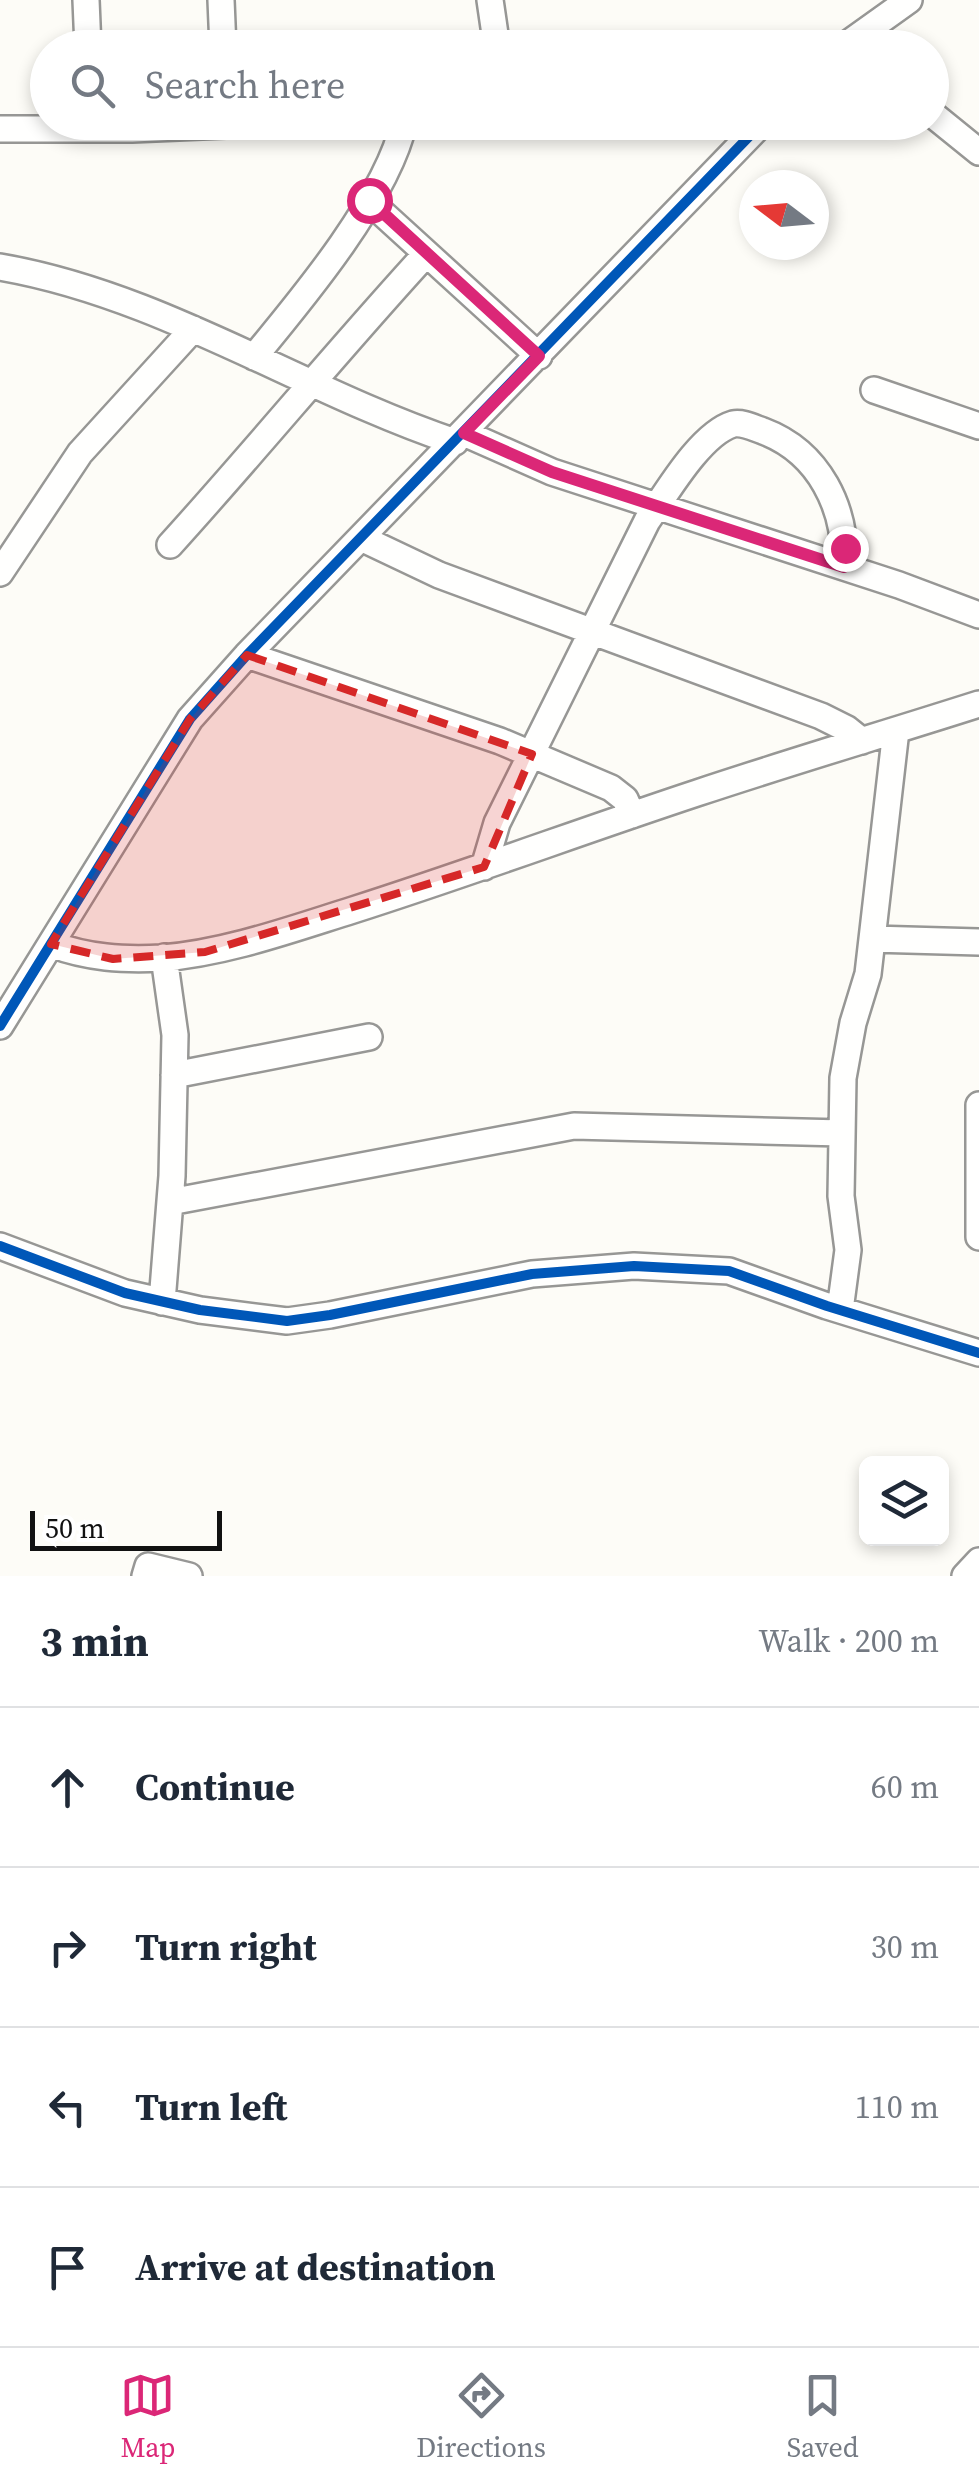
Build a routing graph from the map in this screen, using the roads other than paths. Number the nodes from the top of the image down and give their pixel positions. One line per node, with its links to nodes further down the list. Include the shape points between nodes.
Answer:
1 (86, 0): 5 (street)
2 (221, 0): 6 (street)
3 (490, 0): 7 (street)
4 (909, 0): 8 (street)
5 (87, 30)
6 (222, 30)
7 (494, 30)
8 (867, 30)
9 (30, 128): 11 (street)
10 (949, 128): 14 (street)
11 (0, 129)
12 (400, 140): 15 (street)
13 (746, 140): 19 (street)
14 (979, 152)
15 (369, 200): 16 (street); 20 (street)
16 (426, 254): 19 (street); 21 (street)
17 (0, 267): 18 (street, via 88,287)
18 (193, 328): 20 (street); 29 (street, via 80,453)
19 (539, 356): 24 (street)
20 (254, 357): 21 (street)
21 (311, 383): 24 (street, via 397,422); 27 (street)
22 (874, 390): 23 (street)
23 (979, 426)
24 (460, 437): 25 (street); 26 (street)
25 (656, 507): 28 (street); 28 (street, via 715,435 742,424 789,443 817,468 840,521); 31 (street)
26 (361, 538): 31 (street, via 439,575); 32 (street)
27 (170, 545)
28 (844, 567): 30 (street)
29 (0, 573)
30 (979, 615)
31 (594, 631): 35 (street, via 821,716); 36 (street)
32 (248, 655): 36 (street); 41 (street, via 190,718)
33 (979, 704): 34 (street)
34 (896, 730): 35 (street); 39 (street)
35 (862, 741): 37 (street)
36 (532, 754): 37 (street, via 611,788); 38 (street, via 497,822)
37 (632, 815): 38 (street)
38 (484, 867): 42 (street, via 308,924)
39 (872, 939): 40 (street); 47 (street, via 843,1078)
40 (979, 942)
41 (51, 944): 42 (street, via 83,956); 43 (street)
42 (164, 958): 45 (street)
43 (0, 1026)
44 (370, 1037): 45 (street)
45 (174, 1075): 48 (street)
46 (979, 1106): 49 (street)
47 (842, 1133): 48 (street, via 574,1126); 52 (street, via 848,1250)
48 (170, 1202): 51 (street)
49 (979, 1237)
50 (0, 1246): 51 (street)
51 (162, 1302): 52 (street, via 287,1320 532,1274 634,1266 729,1271)
52 (840, 1310): 53 (street)
53 (979, 1353)
54 (979, 1561): 57 (street)
55 (145, 1576): 56 (street, via 148,1566)
56 (189, 1576)
57 (965, 1576)

